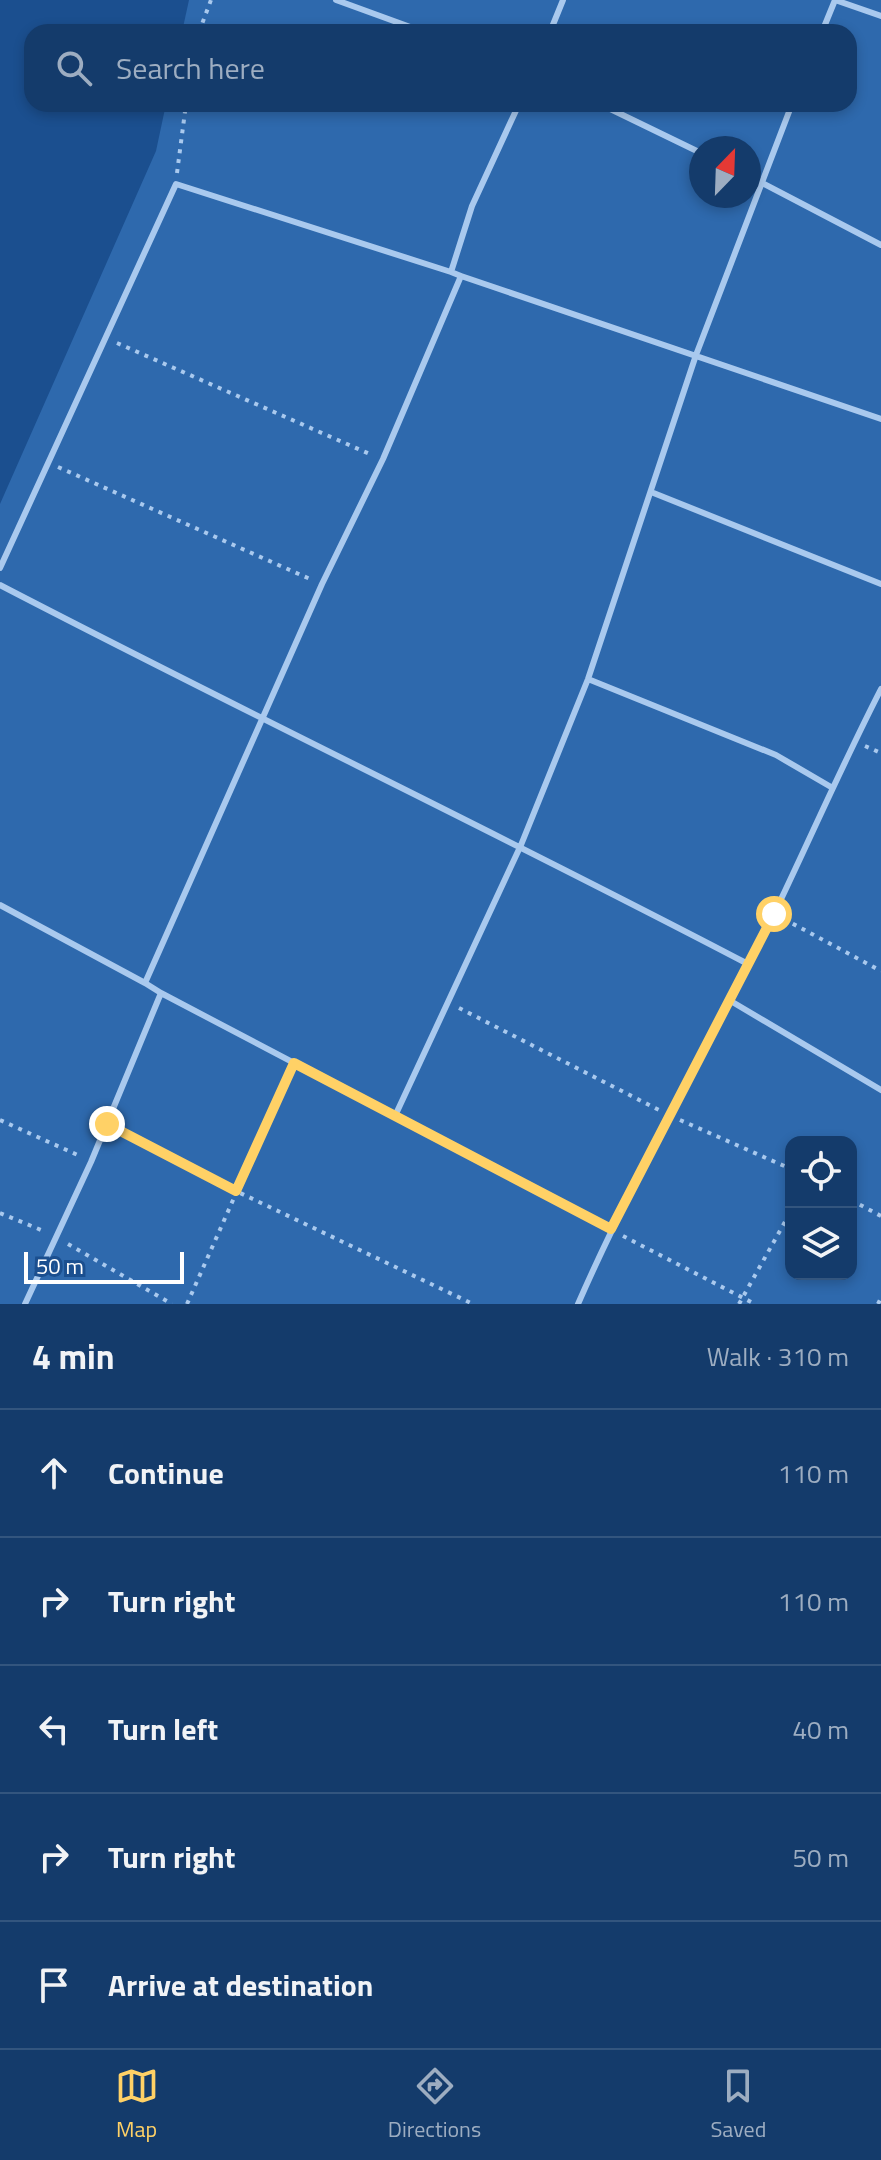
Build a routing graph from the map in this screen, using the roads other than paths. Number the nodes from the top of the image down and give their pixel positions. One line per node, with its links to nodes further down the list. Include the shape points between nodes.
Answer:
1 (336, 0): 5 (lane)
2 (563, 0): 6 (lane)
3 (835, 0): 4 (lane); 7 (lane)
4 (881, 16)
5 (402, 24)
6 (553, 24)
7 (825, 24)
8 (515, 112): 16 (lane, via 472,206)
9 (616, 112): 11 (lane)
10 (789, 112): 12 (lane)
11 (689, 147)
12 (761, 180)
13 (761, 183): 15 (lane)
14 (750, 208): 18 (lane)
15 (881, 245)
16 (451, 272): 17 (lane); 21 (lane, via 176,184)
17 (461, 276): 18 (lane); 26 (lane)
18 (696, 355): 19 (lane); 20 (lane)
19 (881, 419)
20 (651, 492): 22 (lane); 24 (lane)
21 (0, 568)
22 (881, 584)
23 (0, 585): 26 (lane)
24 (588, 679): 27 (lane, via 776,755); 28 (lane)
25 (881, 689): 27 (lane)
26 (262, 721): 28 (lane); 31 (lane)
27 (831, 787): 30 (lane)
28 (521, 845): 30 (lane); 32 (lane, via 395,1116)
29 (0, 905): 31 (lane)
30 (748, 964): 33 (lane)
31 (145, 983): 32 (lane)
32 (161, 993): 35 (lane)
33 (729, 1000): 34 (lane); 36 (lane)
34 (881, 1090)
35 (25, 1304)
36 (578, 1304)

